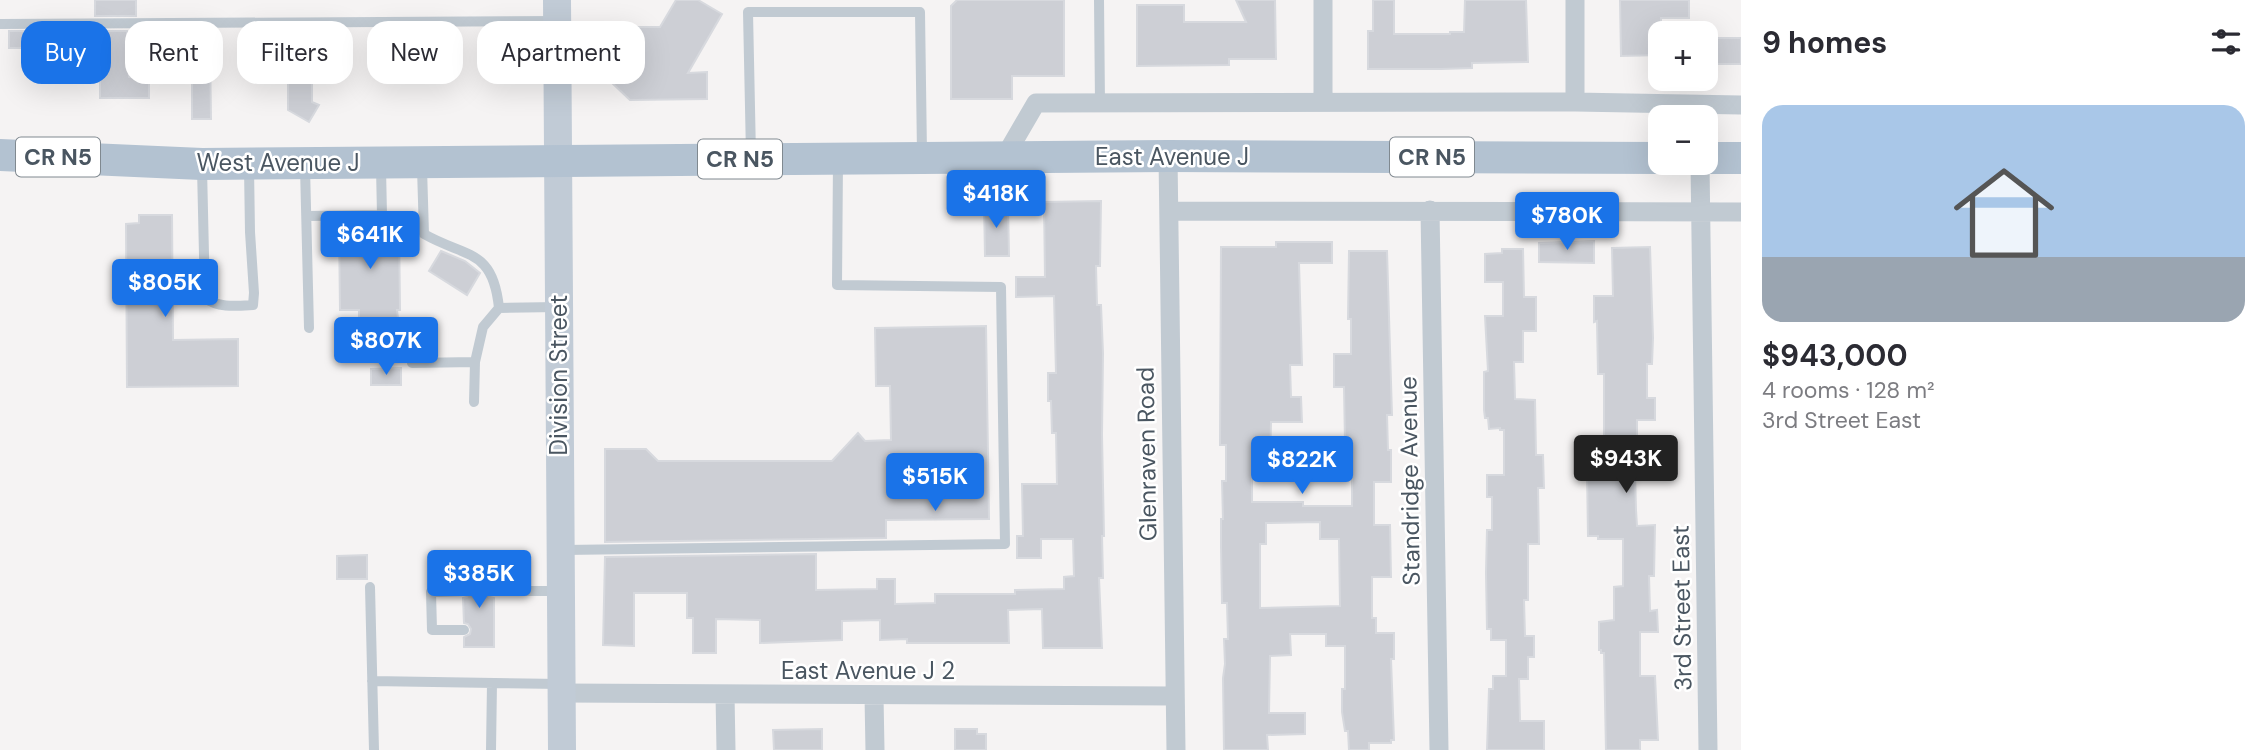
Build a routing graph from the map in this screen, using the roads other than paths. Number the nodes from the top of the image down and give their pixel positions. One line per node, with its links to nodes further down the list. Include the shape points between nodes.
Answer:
1 (748, 0): 6 (lane)
2 (1099, 0): 10 (lane)
3 (1323, 0): 8 (street)
4 (1575, 0): 9 (street)
5 (557, 10): 7 (lane); 23 (main road, Division Street)
6 (748, 12): 16 (lane, via 919,12); 21 (lane)
7 (0, 24)
8 (1323, 102): 9 (street); 10 (street)
9 (1575, 102): 12 (street)
10 (1100, 103): 17 (street, via 1036,103)
11 (1741, 105): 13 (street)
12 (1648, 107)
13 (1718, 108)
14 (0, 155): 28 (main road, West Avenue J / CR N5)
15 (1168, 156): 17 (main road, East Avenue J / CR N5); 18 (main road, East Avenue J / CR N5); 31 (street, Glenraven Road)
16 (922, 158): 17 (main road, East Avenue J / CR N5); 22 (main road, East Avenue J / CR N5)
17 (1004, 158)
18 (1648, 158)
19 (1718, 158): 20 (main road)
20 (1741, 158)
21 (751, 159): 22 (main road, East Avenue J / CR N5); 23 (main road, East Avenue J / CR N5)
22 (838, 159): 41 (lane, via 837,285 1001,287 1005,544)
23 (557, 161): 25 (main road, West Avenue J / CR N5); 36 (main road, Division Street)
24 (381, 162): 25 (main road, West Avenue J / CR N5); 27 (main road, West Avenue J / CR N5); 34 (lane, via 382,215)
25 (422, 162): 35 (lane, via 424,234 482,261 493,275)
26 (249, 163): 27 (main road, West Avenue J / CR N5); 28 (main road, West Avenue J / CR N5); 28 (lane, via 253,305 233,306 212,304 205,298)
27 (305, 163): 34 (lane)
28 (202, 164)
29 (1700, 175): 32 (street, 3rd Street East)
30 (1430, 210): 31 (street); 32 (street); 59 (street, Standridge Avenue)
31 (1169, 211): 52 (street, Glenraven Road)
32 (1701, 212): 33 (street); 60 (street, 3rd Street East)
33 (1741, 212)
34 (307, 216): 37 (lane)
35 (499, 307): 36 (lane); 38 (lane, via 483,327)
36 (558, 307): 41 (main road, Division Street)
37 (309, 328)
38 (475, 362): 39 (lane); 40 (lane)
39 (412, 363)
40 (474, 402)
41 (560, 550): 45 (main road, Division Street)
42 (370, 587): 47 (lane)
43 (463, 591): 46 (lane, via 431,592 432,630)
44 (494, 591): 45 (lane)
45 (561, 591): 49 (main road, Division Street)
46 (464, 630)
47 (372, 681): 48 (lane); 53 (lane)
48 (492, 683): 49 (lane); 54 (lane)
49 (561, 689): 50 (street, East Avenue J 2); 55 (main road, Division Street)
50 (725, 694): 51 (street, East Avenue J 2); 56 (street)
51 (874, 696): 52 (street, East Avenue J 2); 57 (street)
52 (1174, 696): 58 (street, Glenraven Road)
53 (374, 750)
54 (491, 750)
55 (562, 750)
56 (726, 750)
57 (875, 750)
58 (1176, 750)
59 (1439, 750)
60 (1708, 750)

